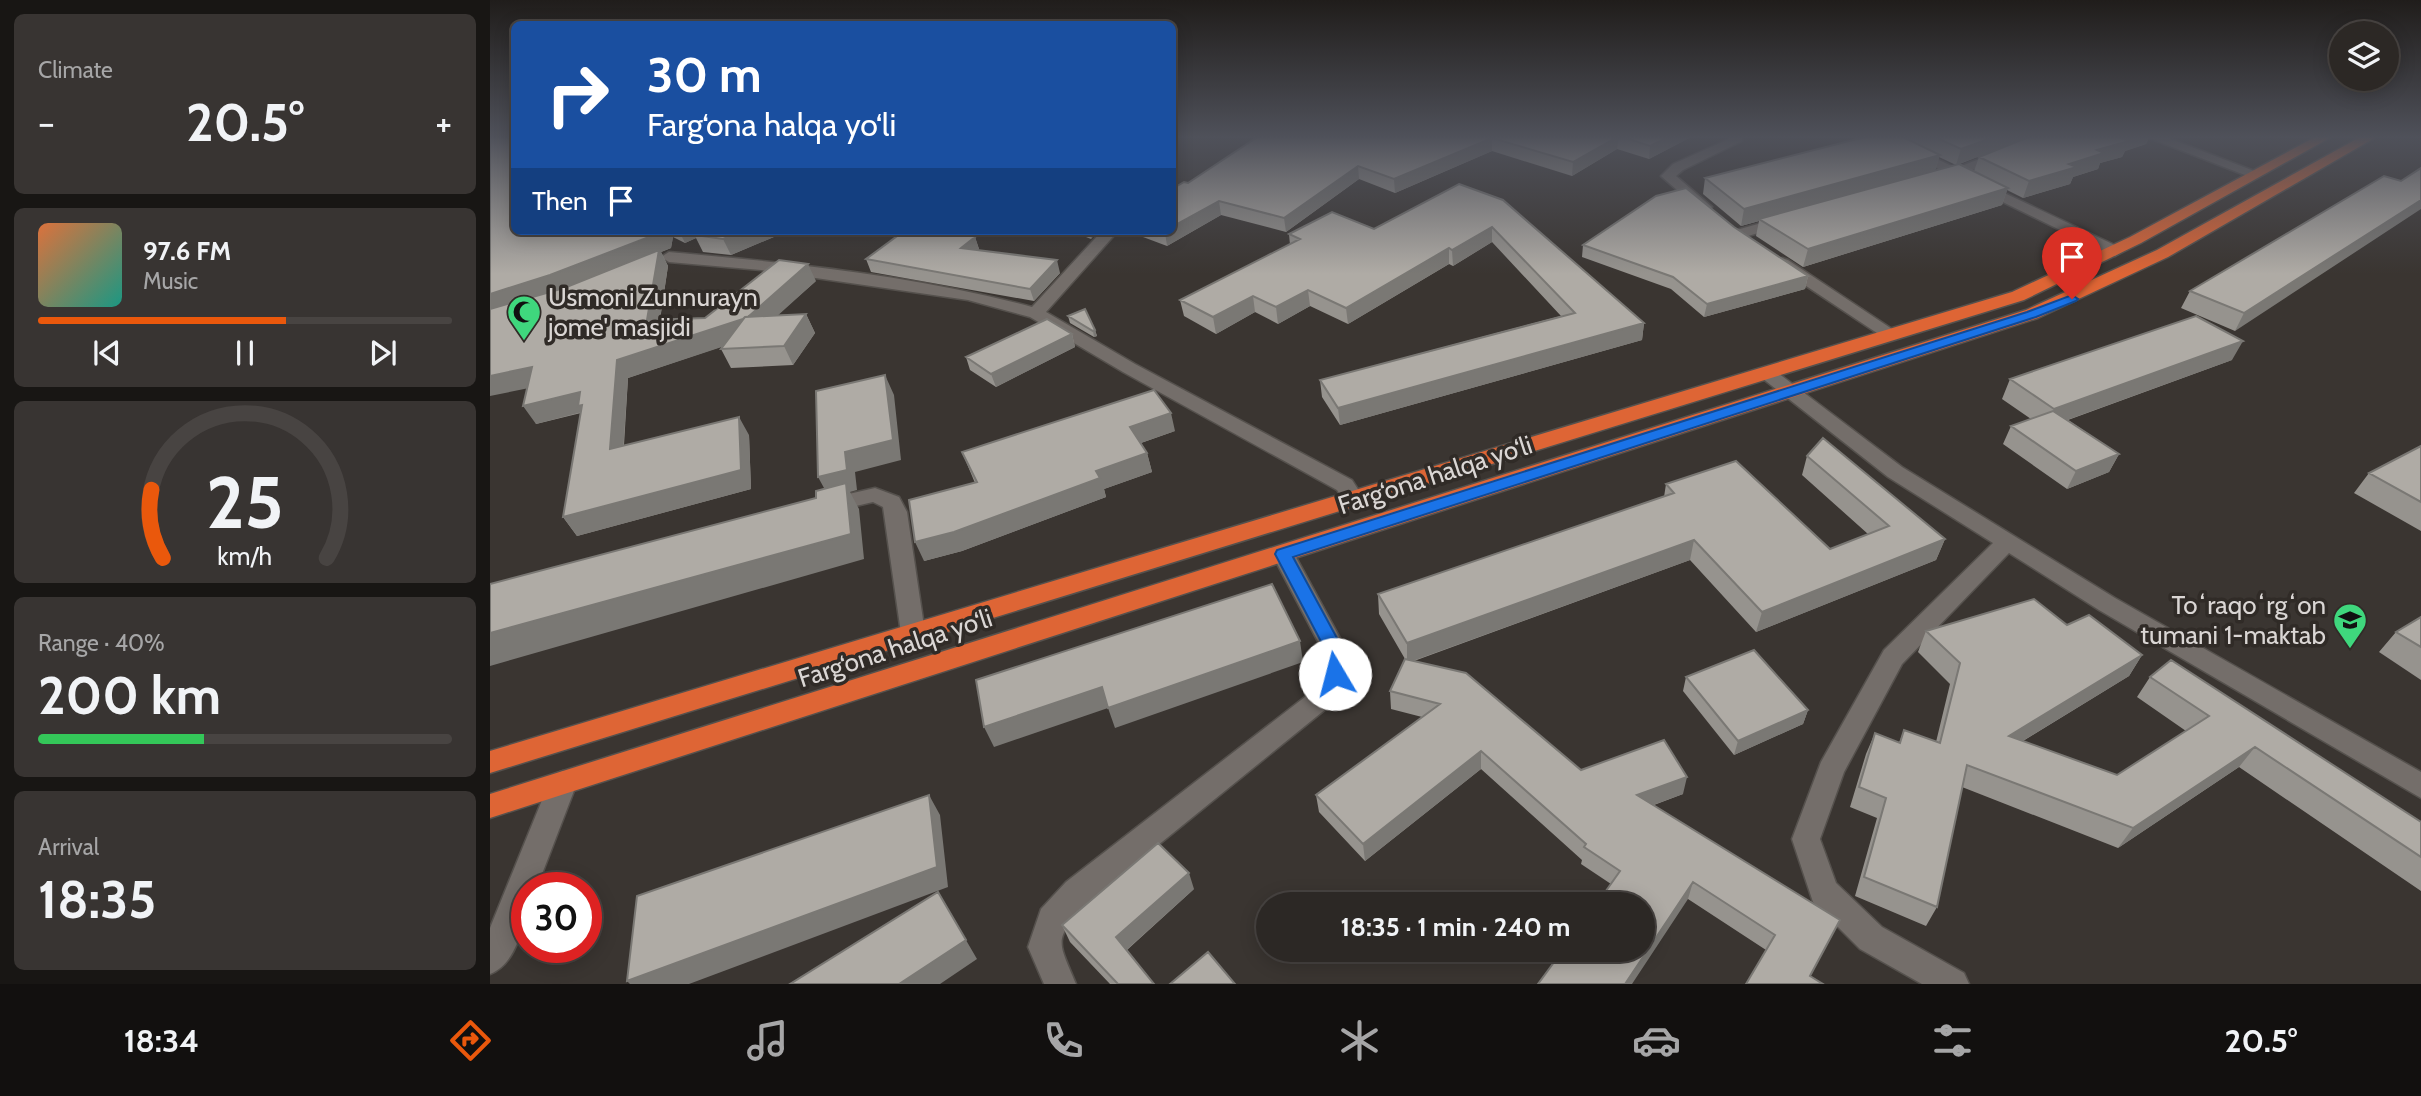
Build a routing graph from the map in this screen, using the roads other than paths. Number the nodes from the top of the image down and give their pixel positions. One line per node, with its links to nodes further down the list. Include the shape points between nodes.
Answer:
1 (1675, 182): 6 (street)
2 (1973, 182): 9 (street)
3 (2241, 182): 9 (highway, Farg‘ona halqa yo‘li)
4 (2288, 182): 13 (highway, Farg‘ona halqa yo‘li, via 2092,291)
5 (1802, 216): 6 (street)
6 (1728, 226): 11 (street)
7 (1106, 235): 10 (street)
8 (702, 244): 10 (street, via 662,260 761,265 969,295)
9 (2115, 251): 11 (highway, Farg‘ona halqa yo‘li, via 2018,296)
10 (1036, 313): 14 (street, via 1345,485)
11 (1892, 335): 12 (highway, Farg‘ona halqa yo‘li)
12 (1768, 374): 13 (street); 14 (highway, Farg‘ona halqa yo‘li)
13 (1791, 392): 16 (street, via 1895,472); 17 (highway, Farg‘ona halqa yo‘li)
14 (1352, 498): 18 (highway, Farg‘ona halqa yo‘li)
15 (801, 513): 18 (street, via 876,495 891,502)
16 (2007, 542): 21 (street); 25 (street, via 1893,657 1831,770 1806,839 1824,892 1871,938)
17 (1283, 554): 20 (highway, Farg‘ona halqa yo‘li); 24 (street, via 1335,651 1335,674 1323,698 1077,892 1052,919 1044,947)
18 (913, 633): 19 (highway, Farg‘ona halqa yo‘li)
19 (490, 762)
20 (563, 783): 22 (highway, Farg‘ona halqa yo‘li); 23 (street)
21 (2421, 786)
22 (490, 806)
23 (490, 958)
24 (1060, 984)
25 (1953, 984)

